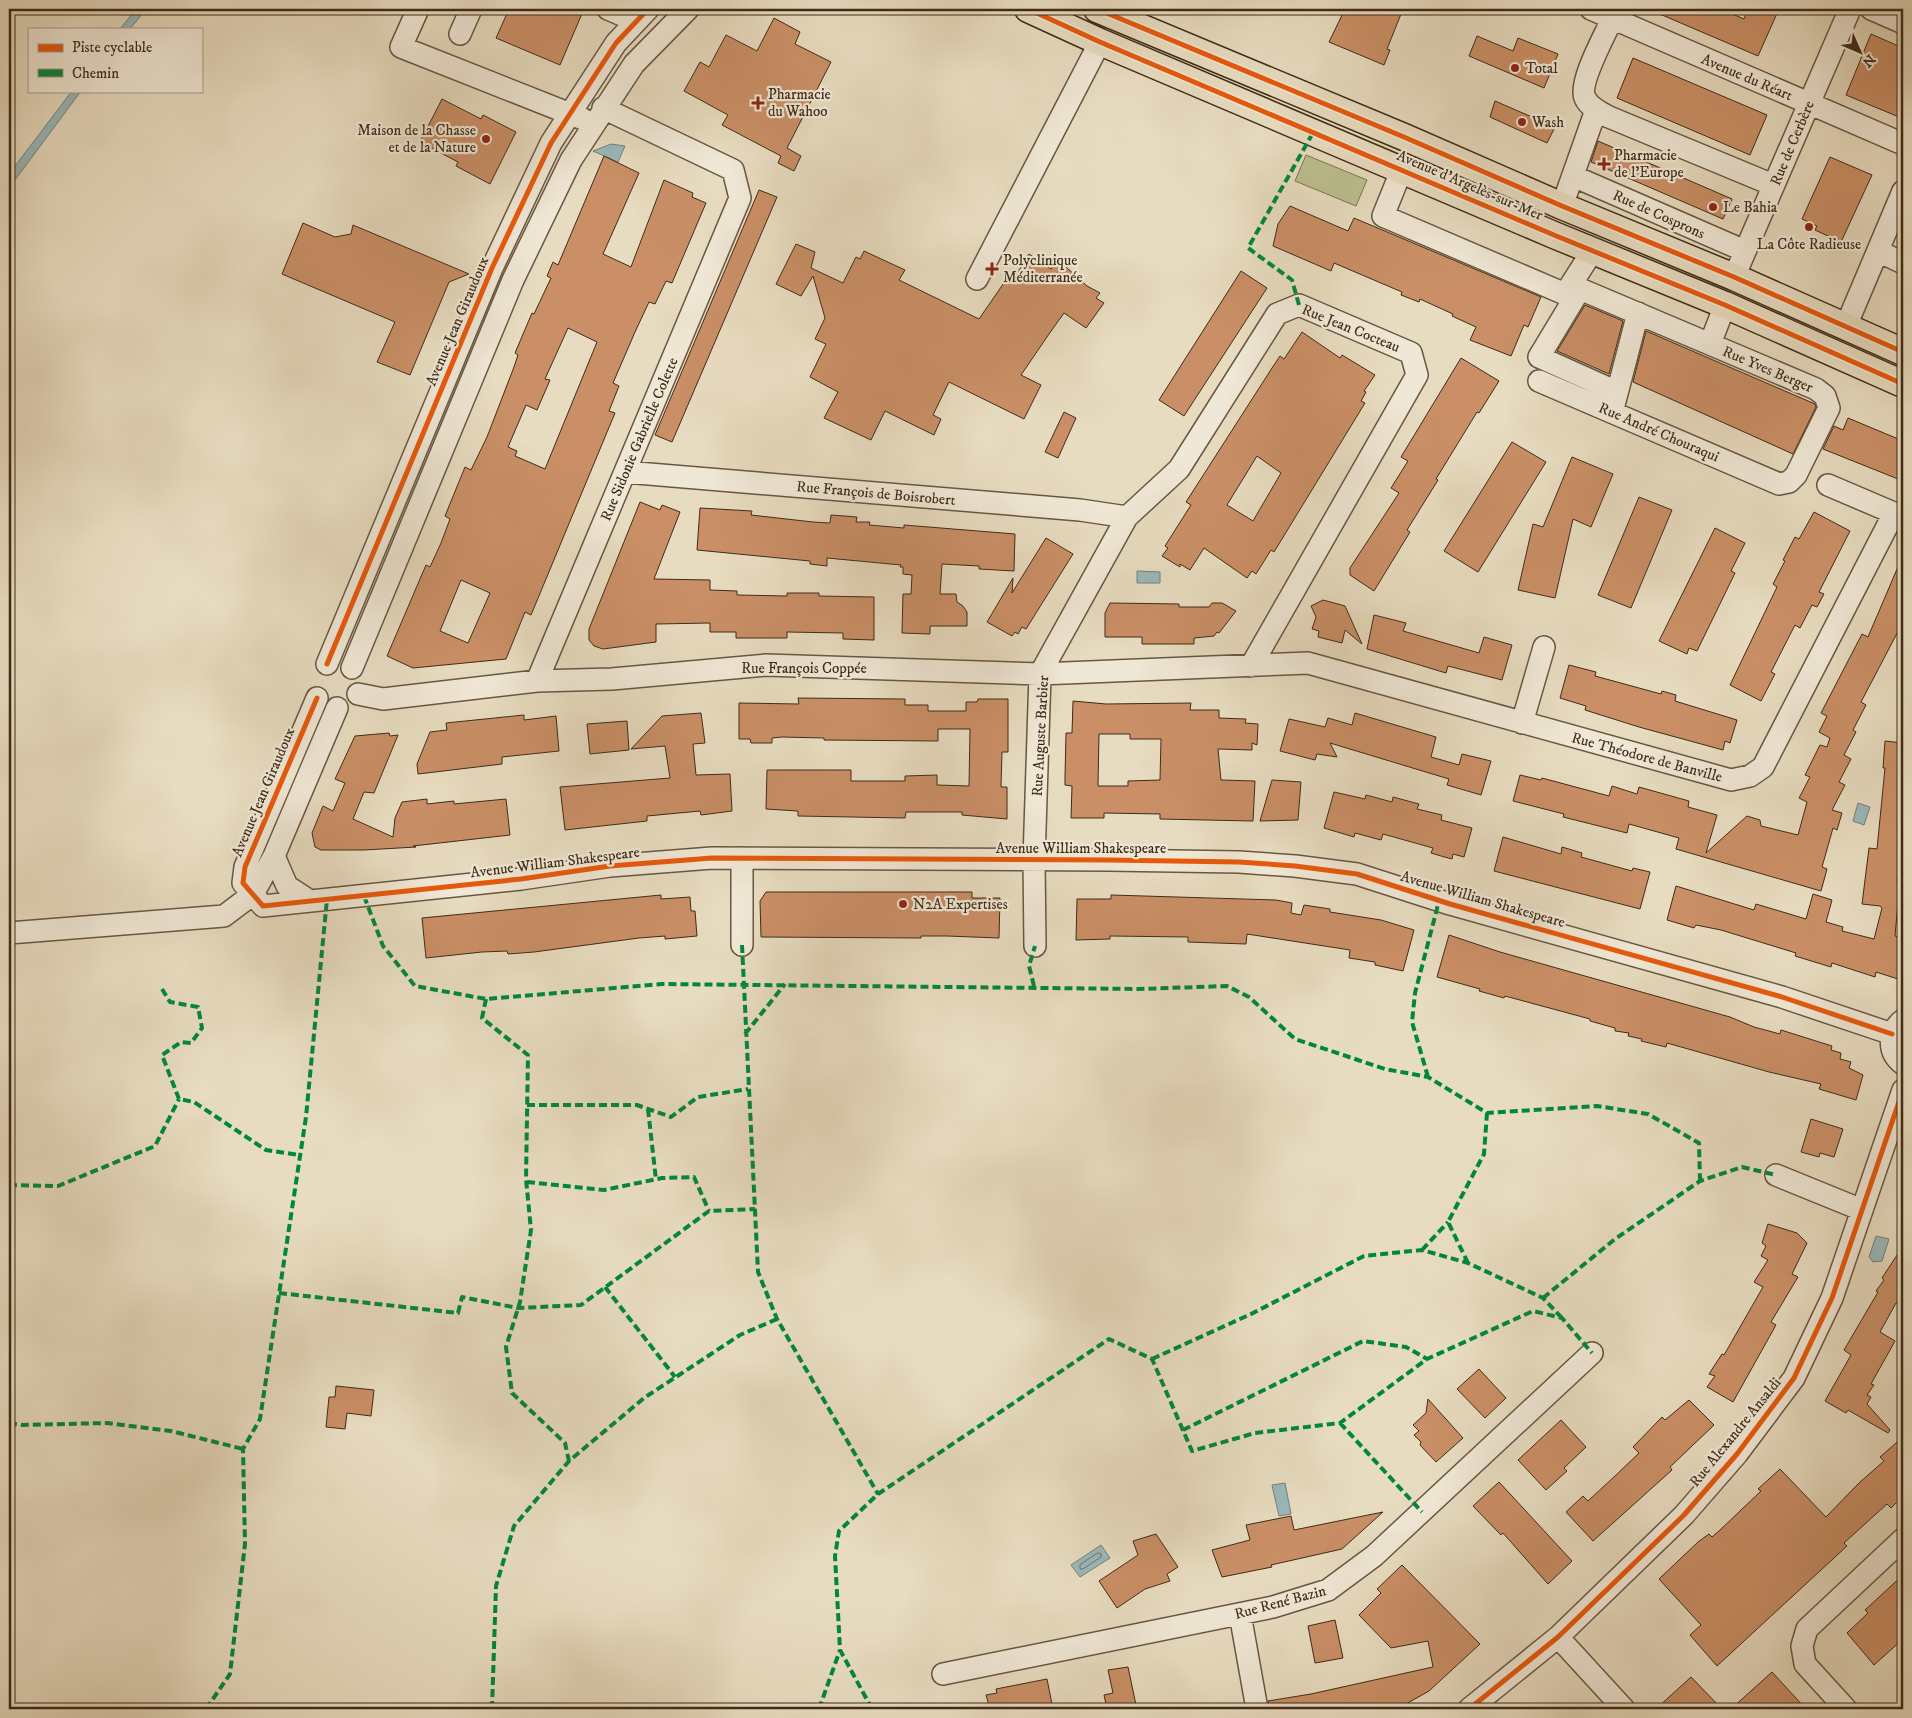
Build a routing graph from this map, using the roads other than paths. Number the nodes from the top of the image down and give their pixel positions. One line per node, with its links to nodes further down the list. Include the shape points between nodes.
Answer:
1 (418, 9): 18 (street, via 401,47)
2 (471, 9): 13 (street)
3 (608, 9): 10 (street)
4 (688, 9): 17 (street, via 634,64)
5 (1028, 9): 14 (main road, Avenue d'Argelès-sur-Mer)
6 (1097, 9): 24 (main road, Avenue d'Argelès-sur-Mer)
7 (1591, 9): 11 (street, Avenue du Réart)
8 (1850, 9): 15 (street, Rue de Cerbère)
9 (1871, 9): 12 (street)
10 (642, 15): 18 (street, Avenue Jean Giraudoux, via 616,43)
11 (1612, 19): 15 (street, Avenue du Réart); 16 (street, via 1582,86 1585,99)
12 (1903, 23)
13 (460, 34)
14 (1100, 42): 20 (main road, Avenue d'Argelès-sur-Mer); 30 (street)
15 (1808, 104): 19 (street, Avenue du Réart); 22 (street, Rue de Cerbère)
16 (1596, 110): 21 (street); 22 (street)
17 (599, 115): 18 (street); 39 (street, Rue Sidonie Gabrielle Colette, via 733,170 740,198); 47 (street, via 571,160 513,280)
18 (569, 116): 45 (street, Avenue Jean Giraudoux, via 551,143 492,268)
19 (1903, 144)
20 (1402, 169): 25 (main road, Avenue d'Argelès-sur-Mer); 25 (street, via 1383,216 1565,294)
21 (1573, 176): 24 (street); 26 (street, Rue de Cosprons)
22 (1773, 185): 26 (street, Rue de Cerbère)
23 (1903, 191): 27 (street)
24 (1562, 206): 29 (main road, Avenue d'Argelès-sur-Mer)
25 (1592, 250): 31 (main road, Avenue d'Argelès-sur-Mer)
26 (1745, 251): 29 (street, Rue de Cerbère)
27 (1878, 251): 28 (street); 33 (street)
28 (1903, 263)
29 (1734, 277): 33 (main road, Avenue d'Argelès-sur-Mer)
30 (977, 279)
31 (1725, 305): 34 (street); 37 (main road, Avenue d'Argelès-sur-Mer)
32 (1638, 313): 34 (street, Rue Yves Berger); 38 (street); 38 (street, Rue Yves Berger, via 1580,289 1539,357)
33 (1846, 326): 35 (main road, Avenue d'Argelès-sur-Mer)
34 (1710, 344): 40 (street, Rue Yves Berger, via 1816,389 1825,396 1829,408 1796,475 1789,482)
35 (1903, 352)
36 (1539, 381): 38 (street, Rue André Chouraqui)
37 (1903, 384)
38 (1614, 402): 40 (street, Rue André Chouraqui)
39 (625, 472): 43 (street, Rue François de Boisrobert, via 1080,510); 49 (street, Rue Sidonie Gabrielle Colette)
40 (1779, 484)
41 (1828, 485): 42 (street)
42 (1898, 515): 53 (street, Rue Théodore de Banville, via 1763,766 1750,776 1731,780)
43 (1127, 517): 46 (street, Rue Jean Cocteau, via 1179,469 1277,314 1299,305 1411,353 1418,375); 48 (street, Rue Auguste Barbier)
44 (1544, 647): 53 (street)
45 (327, 664): 47 (street, via 345,663); 51 (street, via 314,677)
46 (1251, 666): 48 (street, Rue François Coppée); 53 (street, Rue Théodore de Banville, via 1308,663)
47 (352, 668): 50 (street, via 360,684)
48 (1040, 674): 49 (street, Rue François Coppée, via 766,665 612,679); 56 (street, Rue Auguste Barbier)
49 (538, 681): 50 (street, Rue François Coppée, via 383,699)
50 (358, 694): 52 (street, via 346,706)
51 (317, 698): 52 (street, via 328,707); 58 (street, Avenue Jean Giraudoux, via 245,866 243,883)
52 (337, 708): 54 (street)
53 (1522, 723)
54 (274, 856): 57 (street); 58 (street)
55 (742, 858): 56 (street, Avenue William Shakespeare); 59 (street, Avenue William Shakespeare, via 610,866 521,879); 61 (street)
56 (1034, 860): 62 (street, Rue Auguste Barbier); 63 (street, Avenue William Shakespeare, via 1239,862 1357,874 1450,904)
57 (287, 886): 58 (street); 59 (street)
58 (253, 894): 59 (street, Avenue William Shakespeare, via 263,906); 60 (street, via 224,916)
59 (310, 901)
60 (9, 933)
61 (742, 945)
62 (1035, 946)
63 (1898, 1027): 64 (street, via 1891,1045 1894,1055)
64 (1903, 1064)
65 (1903, 1090): 67 (street, Rue Alexandre Ansaldi)
66 (1776, 1175): 67 (street)
67 (1862, 1210): 71 (street, Rue Alexandre Ansaldi, via 1832,1298 1794,1378 1737,1454 1684,1515)
68 (1592, 1353): 70 (street, Rue René Bazin, via 1374,1556 1328,1590)
69 (1903, 1539): 76 (street, via 1807,1629 1802,1646 1805,1664)
70 (1240, 1614): 72 (street, Rue René Bazin); 73 (street)
71 (1558, 1637): 74 (street, Rue Alexandre Ansaldi); 75 (street)
72 (943, 1674)
73 (1257, 1709)
74 (1469, 1709)
75 (1624, 1709)
76 (1846, 1709)

